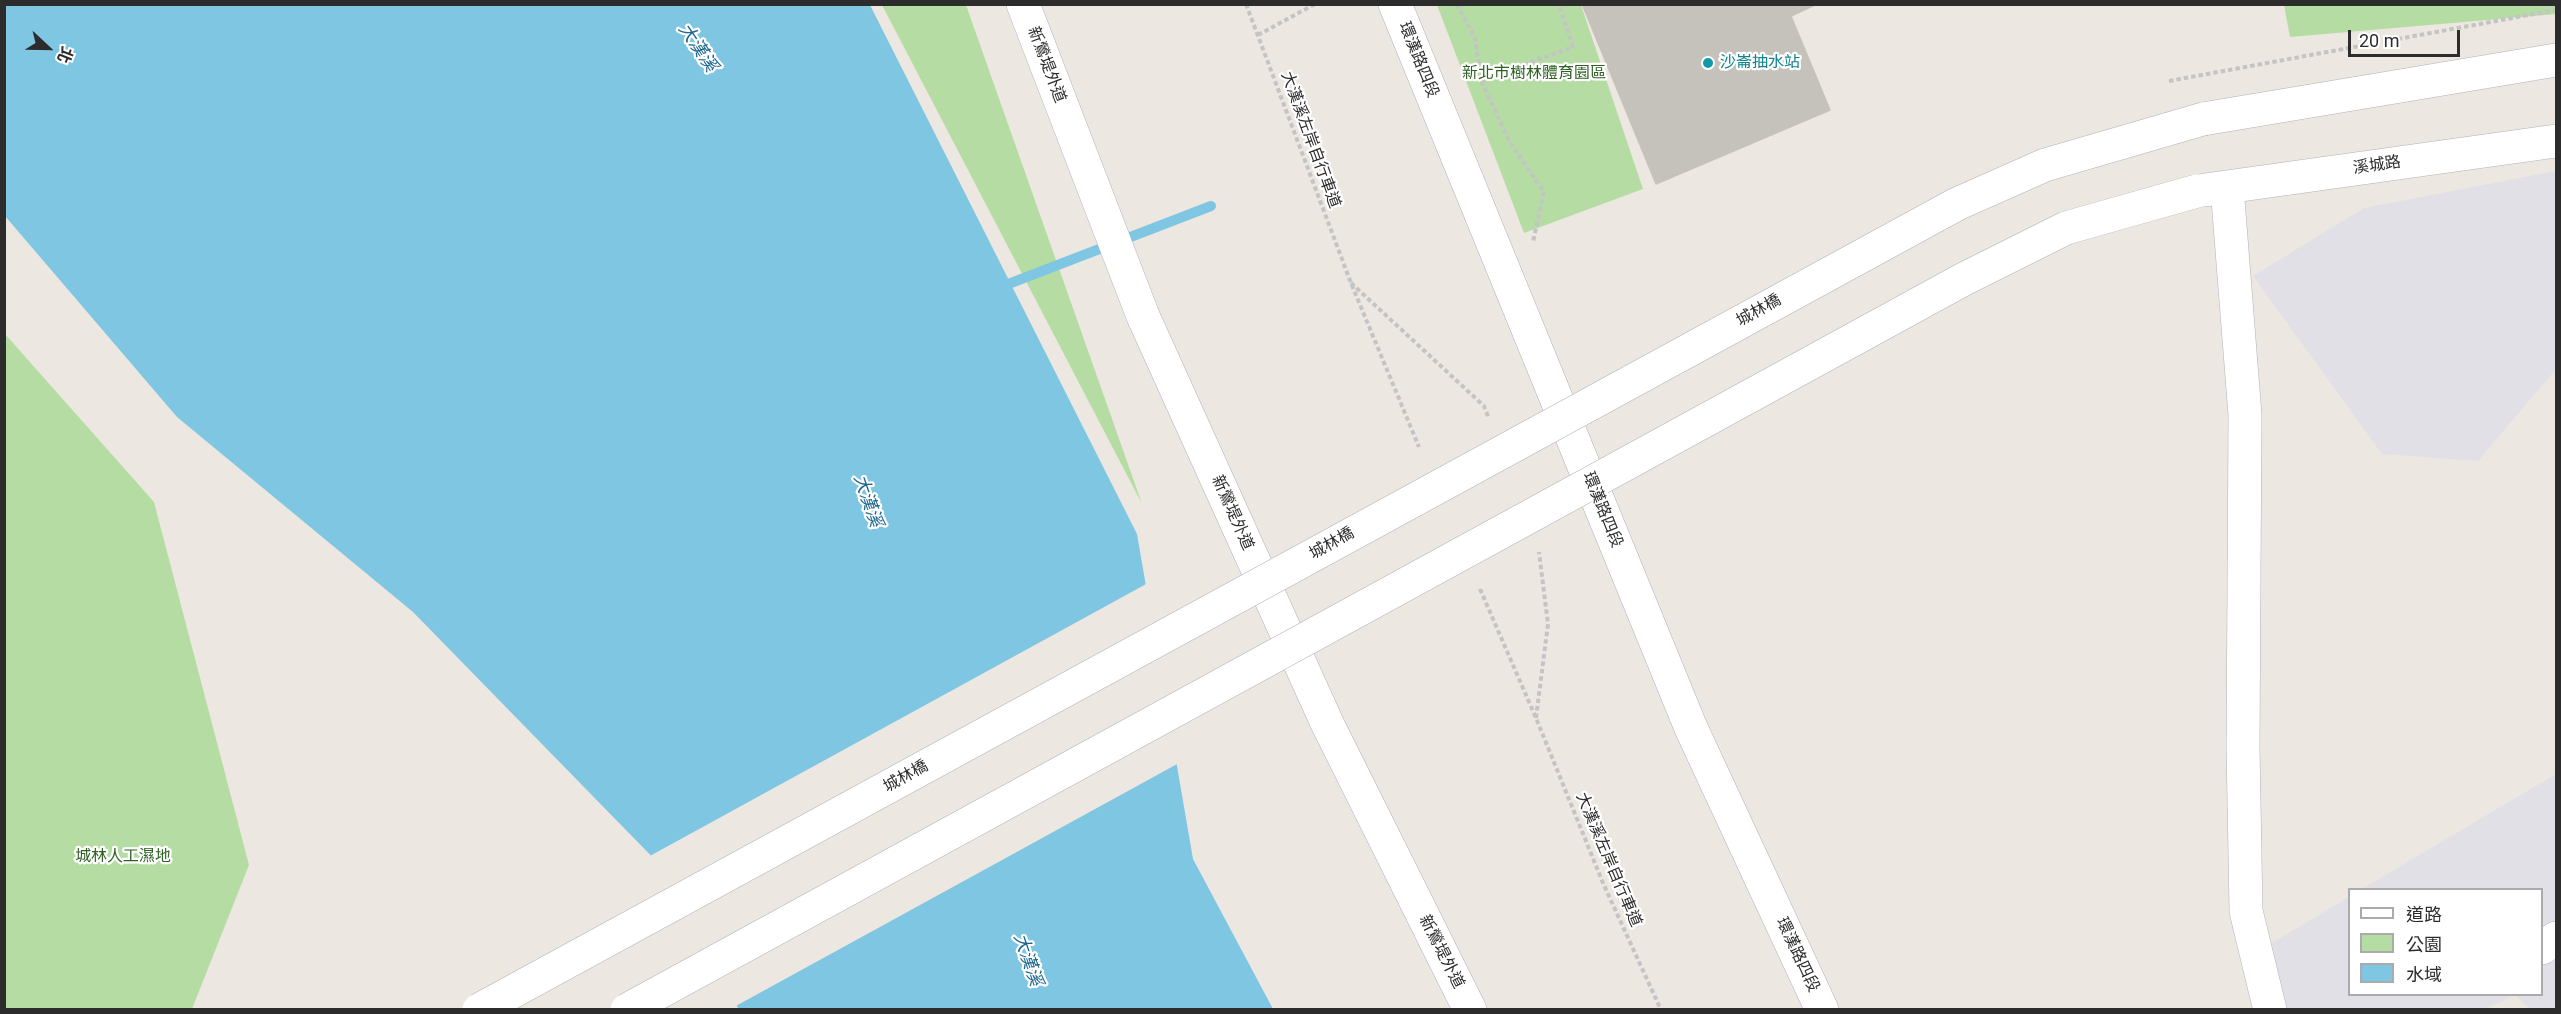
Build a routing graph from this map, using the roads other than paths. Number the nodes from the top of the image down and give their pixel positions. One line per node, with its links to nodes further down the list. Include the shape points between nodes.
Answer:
1 (1023, 4): 10 (street, 新鶯堤外道, via 1143,316 1327,723)
2 (1395, 4): 11 (street, 環漢路四段, via 1692,728)
3 (2556, 60): 8 (street, 城林橋, bridge, via 2203,119 2045,165 1956,204)
4 (2556, 141): 5 (street, 溪城路)
5 (2212, 189): 9 (street, bridge, via 2066,228 1964,279); 12 (street, via 2245,415 2246,911)
6 (2556, 938): 7 (street)
7 (2543, 947)
8 (479, 1010)
9 (627, 1010)
10 (1470, 1010)
11 (1822, 1010)
12 (2270, 1010)

